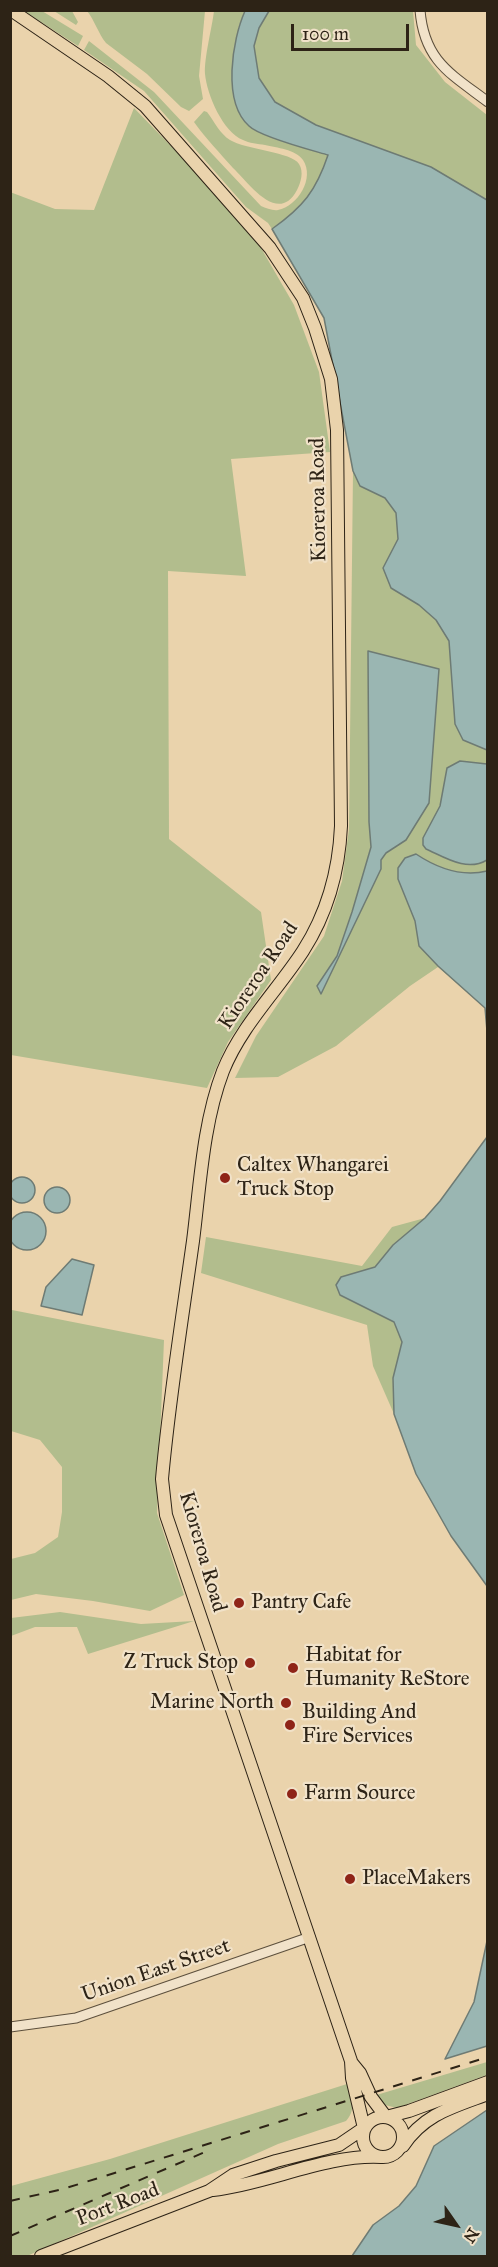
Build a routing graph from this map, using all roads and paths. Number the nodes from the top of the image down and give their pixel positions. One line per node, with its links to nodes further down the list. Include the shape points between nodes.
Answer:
1 (11, 10): 4 (main road, Kioreroa Road, via 115,80 145,106 270,248 303,298 324,351 335,404 339,858 330,896 314,932 235,1046 216,1093 162,1479 169,1524)
2 (420, 10): 3 (street, via 424,34 436,60)
3 (488, 102)
4 (310, 1937): 5 (street, Union East Street, via 76,2018); 6 (main road, Kioreroa Road)
5 (10, 2027)
6 (351, 2061): 8 (main road, Kioreroa Road); 9 (main road, Kioreroa Road)
7 (486, 2089): 8 (main road, Port Road, via 453,2093); 10 (main road, via 424,2121)
8 (386, 2116): 9 (main road, Port Road, via 373,2119); 10 (main road, via 401,2127 403,2140)
9 (364, 2128): 11 (main road, via 365,2147); 12 (main road, Port Road, via 339,2145 232,2175)
10 (398, 2151): 11 (main road, Port Road)
11 (381, 2157): 12 (main road, Port Road, via 330,2163)
12 (209, 2191): 13 (main road, Port Road)
13 (41, 2256)

